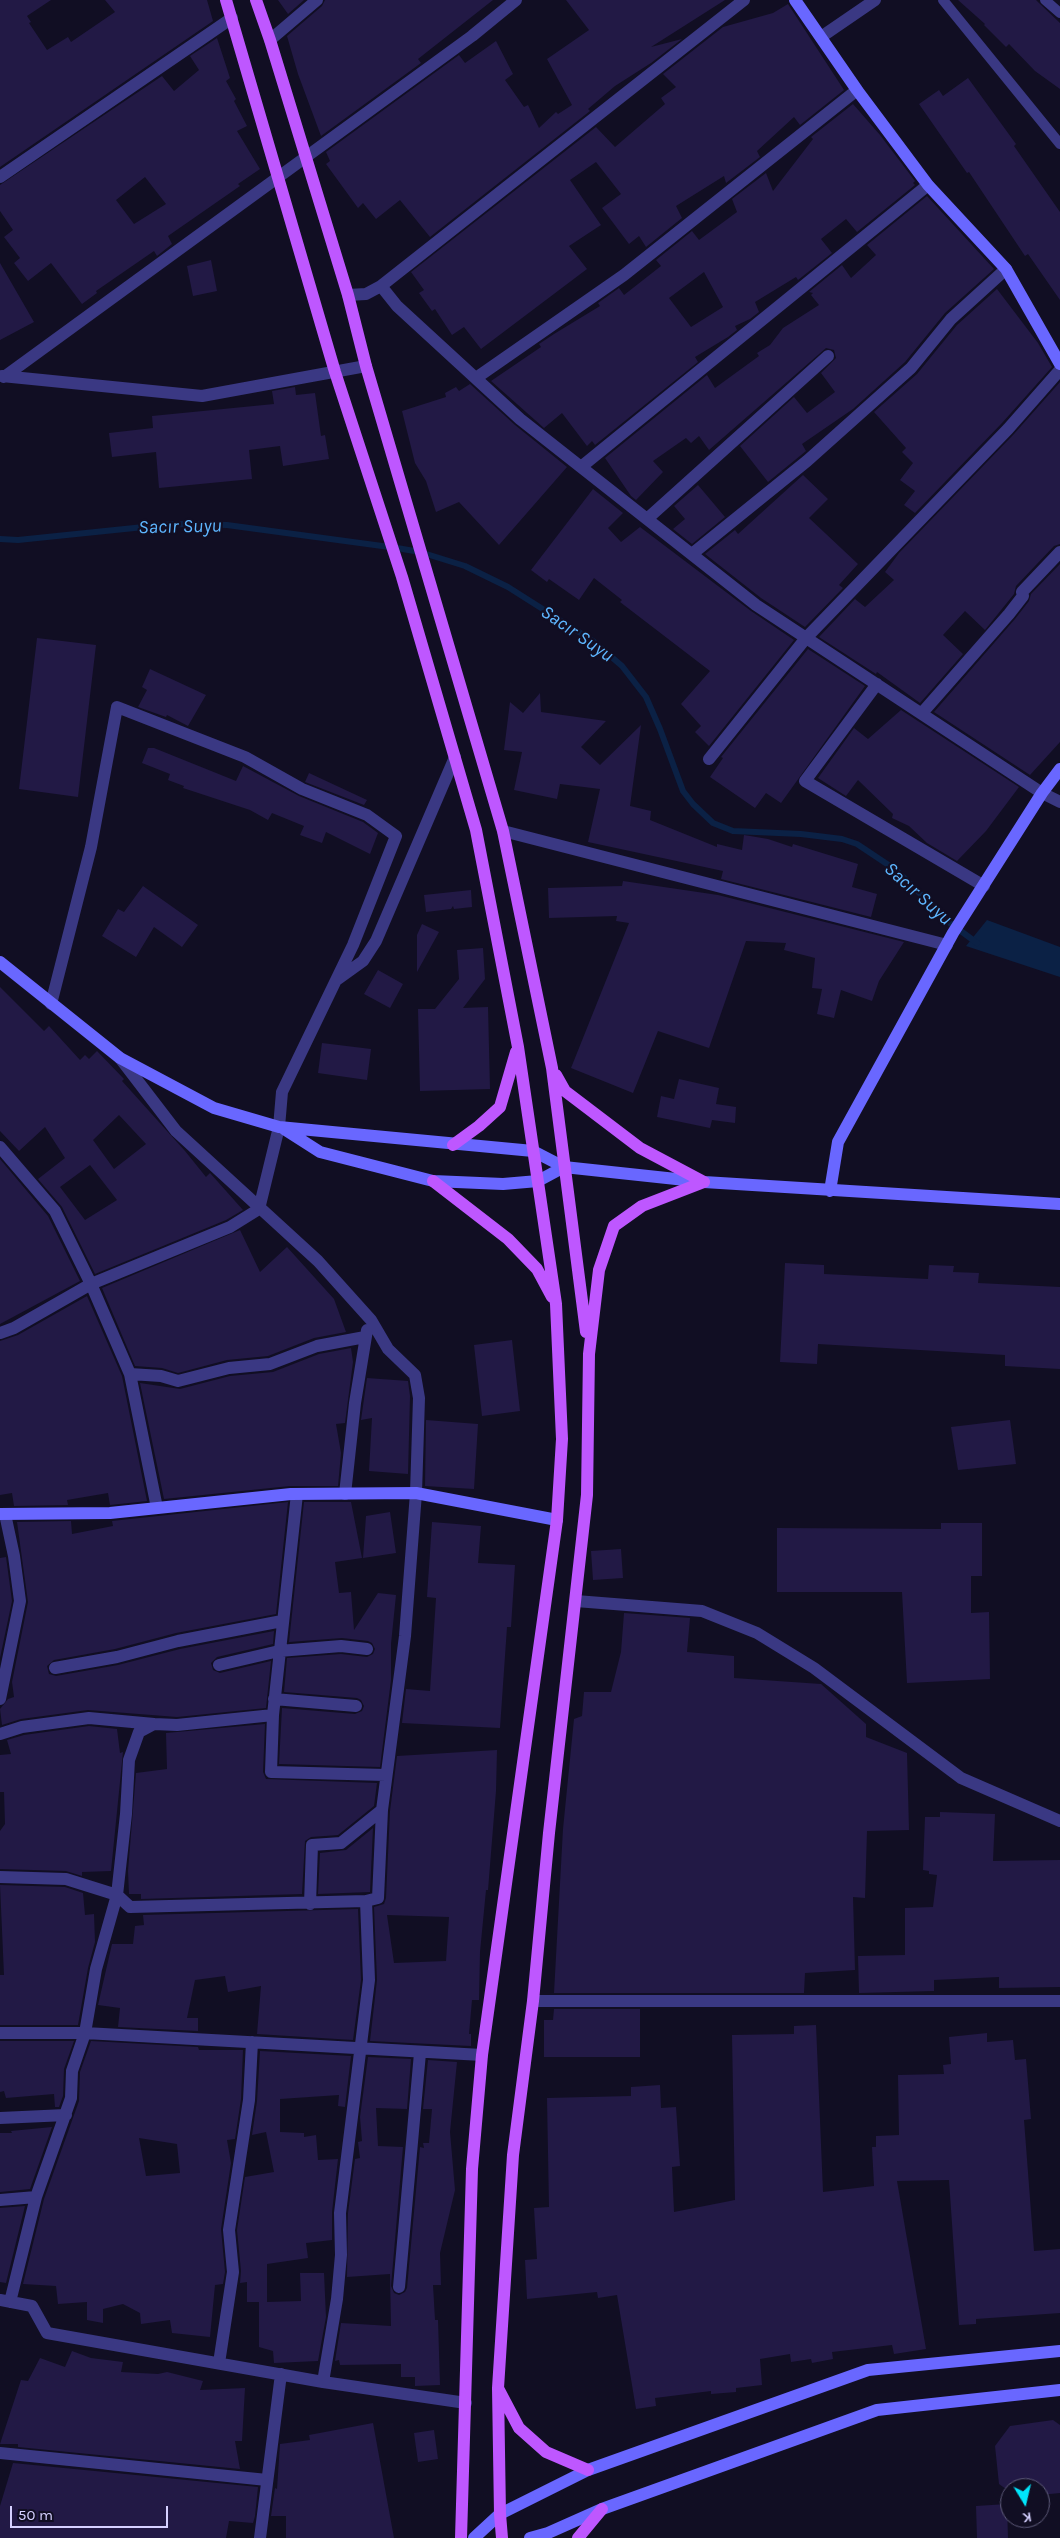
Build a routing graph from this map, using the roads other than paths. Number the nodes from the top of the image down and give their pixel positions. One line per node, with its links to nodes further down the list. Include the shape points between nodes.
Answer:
1 (226, 0): 11 (main road)
2 (256, 0): 13 (main road)
3 (317, 0): 13 (street)
4 (516, 0): 17 (street, via 472,36)
5 (744, 0): 22 (street)
6 (795, 0): 12 (street)
7 (875, 0): 12 (street)
8 (943, 0): 15 (lane)
9 (1046, 0): 10 (lane)
10 (1060, 13)
11 (232, 18): 18 (street); 19 (main road)
12 (821, 37): 14 (street)
13 (270, 40): 17 (main road)
14 (857, 90): 20 (street); 30 (street, via 624,275)
15 (1055, 129): 16 (lane)
16 (1060, 144)
17 (305, 157): 19 (street); 23 (main road)
18 (0, 177)
19 (278, 177): 28 (main road); 29 (street)
20 (928, 185): 21 (street); 31 (street)
21 (1006, 269): 25 (street); 34 (street, via 951,319 911,368 807,461)
22 (380, 286): 23 (street, via 366,294); 30 (street, via 397,306)
23 (348, 295): 26 (main road)
24 (828, 356): 32 (street)
25 (1060, 364)
26 (366, 366): 28 (street); 43 (main road)
27 (1060, 370): 35 (street, via 1008,429)
28 (335, 372): 29 (street, via 202,396); 38 (main road, via 402,577)
29 (2, 376)
30 (476, 378): 31 (street, via 520,419)
31 (581, 467): 32 (street)
32 (647, 519): 34 (street)
33 (1060, 552): 37 (street, via 1022,592 1023,596 1009,614)
34 (692, 554): 35 (street, via 756,605)
35 (806, 638): 36 (street); 39 (street)
36 (877, 684): 37 (street); 44 (street, via 805,781)
37 (922, 713): 41 (street)
38 (455, 757): 47 (street, via 376,941 363,961); 49 (main road, via 476,830)
39 (709, 759)
40 (1060, 769): 41 (street)
41 (1042, 792): 42 (street); 44 (street)
42 (1060, 802)
43 (502, 831): 45 (street); 51 (main road)
44 (984, 886): 45 (street)
45 (947, 945): 60 (street, via 838,1142)
46 (0, 962): 48 (street)
47 (336, 981): 48 (street, via 396,836 367,815 302,789 245,757 117,707 91,847); 52 (street, via 282,1092)
48 (51, 1004): 50 (street)
49 (518, 1047): 53 (main road, via 500,1107); 55 (main road)
50 (120, 1058): 52 (street, via 214,1108); 62 (street, via 176,1131)
51 (552, 1068): 56 (main road); 59 (main road, via 565,1091 640,1148)
52 (279, 1127): 53 (street); 58 (street, via 320,1152); 62 (street)
53 (453, 1144): 55 (street)
54 (0, 1147): 63 (street, via 55,1211)
55 (533, 1151): 56 (street); 57 (main road)
56 (564, 1167): 57 (street); 59 (street); 68 (main road)
57 (538, 1181): 58 (street, via 503,1184); 64 (main road)
58 (433, 1182): 64 (main road, via 508,1239 537,1269)
59 (704, 1182): 60 (street); 68 (main road, via 642,1206 614,1226 599,1270)
60 (830, 1191): 61 (street)
61 (1060, 1204)
62 (259, 1209): 63 (street, via 230,1227); 65 (street, via 318,1260)
63 (91, 1284): 66 (street); 69 (street)
64 (556, 1304): 75 (main road, via 562,1440)
65 (370, 1320): 67 (street); 70 (street, via 388,1349 415,1375 419,1398)
66 (0, 1333)
67 (365, 1337): 69 (street, via 317,1346 270,1364 229,1368 178,1381); 72 (street)
68 (589, 1354): 76 (main road, via 587,1494)
69 (130, 1374): 73 (street)
70 (416, 1493): 72 (street); 75 (street); 89 (street, via 405,1636)
71 (297, 1494): 72 (street); 73 (street); 77 (street)
72 (345, 1494)
73 (157, 1508): 74 (street, via 110,1513)
74 (2, 1514): 81 (street, via 14,1556 20,1601)
75 (556, 1520): 103 (main road)
76 (576, 1601): 91 (street, via 702,1611 757,1633 814,1668 960,1778); 96 (main road)
77 (282, 1621): 79 (street); 82 (street)
78 (367, 1650): 79 (street, via 341,1646)
79 (279, 1651): 80 (street); 84 (street)
80 (219, 1665)
81 (3, 1668): 83 (street)
82 (55, 1668)
83 (0, 1699)
84 (274, 1699): 85 (street); 86 (street)
85 (356, 1706)
86 (272, 1714): 87 (street, via 177,1725); 89 (street, via 271,1772)
87 (154, 1724): 88 (street, via 89,1718 22,1727); 93 (street, via 139,1732 129,1760)
88 (0, 1734)
89 (386, 1775): 90 (street)
90 (382, 1810): 94 (street, via 378,1898); 95 (street, via 341,1843 312,1845)
91 (1060, 1822)
92 (0, 1877): 93 (street, via 66,1878)
93 (117, 1895): 95 (street, via 130,1907); 99 (street, via 96,1969)
94 (366, 1901): 95 (street); 101 (street, via 369,1980)
95 (310, 1904)
96 (533, 2001): 97 (street); 114 (main road, via 513,2155)
97 (1060, 2002)
98 (0, 2033): 99 (street)
99 (85, 2033): 100 (street); 104 (street, via 72,2071 71,2098)
100 (252, 2042): 101 (street); 111 (street, via 249,2100 229,2230 233,2272)
101 (362, 2048): 102 (street); 113 (street, via 340,2214 337,2299)
102 (420, 2053): 103 (street); 108 (street)
103 (482, 2055): 116 (main road, via 472,2169)
104 (66, 2115): 105 (street); 106 (street)
105 (0, 2118)
106 (36, 2197): 107 (street); 109 (street)
107 (0, 2200)
108 (399, 2287)
109 (5, 2301): 111 (street, via 32,2306 47,2333)
110 (1060, 2352): 118 (street, via 868,2370)
111 (219, 2363): 112 (street)
112 (280, 2374): 113 (street); 119 (street)
113 (322, 2382): 116 (street)
114 (498, 2388): 118 (main road, via 519,2428 546,2452); 121 (main road)
115 (1060, 2390): 120 (street, via 877,2410)
116 (466, 2403): 123 (main road)
117 (0, 2453): 119 (street)
118 (588, 2470): 121 (street)
119 (267, 2480): 122 (street)
120 (602, 2509): 126 (street); 127 (main road)
121 (500, 2514): 124 (street); 125 (main road)
122 (260, 2538)
123 (461, 2538)
124 (474, 2538)
125 (502, 2538)
126 (530, 2538)
127 (578, 2538)

